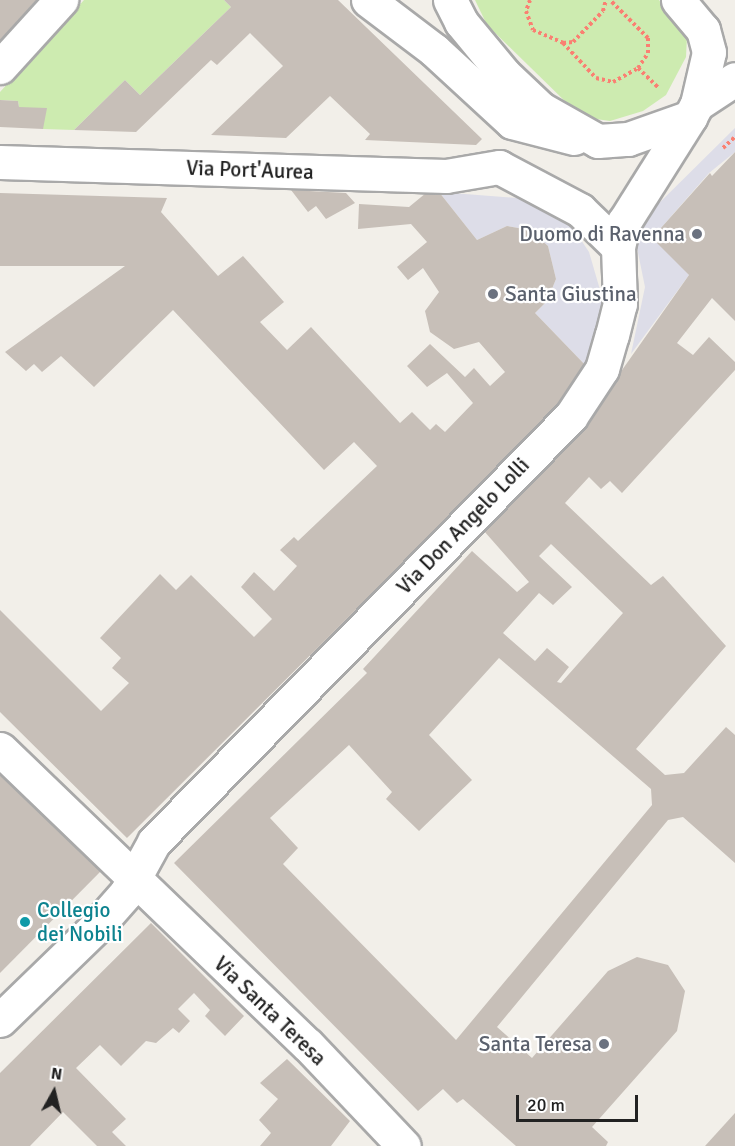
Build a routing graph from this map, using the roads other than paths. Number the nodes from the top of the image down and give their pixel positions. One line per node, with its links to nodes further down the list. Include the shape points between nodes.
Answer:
1 (61, 0): 5 (street)
2 (368, 0): 9 (street, via 434,50)
3 (450, 0): 6 (street, via 462,22)
4 (678, 0): 8 (street, via 703,30 710,52)
5 (0, 67)
6 (504, 74): 9 (street); 10 (street, via 541,109)
7 (735, 79): 8 (street)
8 (684, 105): 10 (street, via 628,140); 13 (street, Via Don Angelo Lolli, via 633,203)
9 (512, 123): 10 (street); 12 (street, via 511,153)
10 (598, 141)
11 (0, 162): 12 (street, Via Port'Aurea, via 446,176)
12 (499, 167): 13 (street, via 580,210)
13 (618, 247): 15 (street, Via Don Angelo Lolli, via 622,278 612,335 602,369 571,416 154,842)
14 (0, 749): 15 (street, Via Santa Teresa)
15 (133, 879): 16 (street, Via Don Angelo Lolli, via 96,927); 17 (street, Via Santa Teresa, via 308,1045)
16 (0, 1020)
17 (404, 1146)

